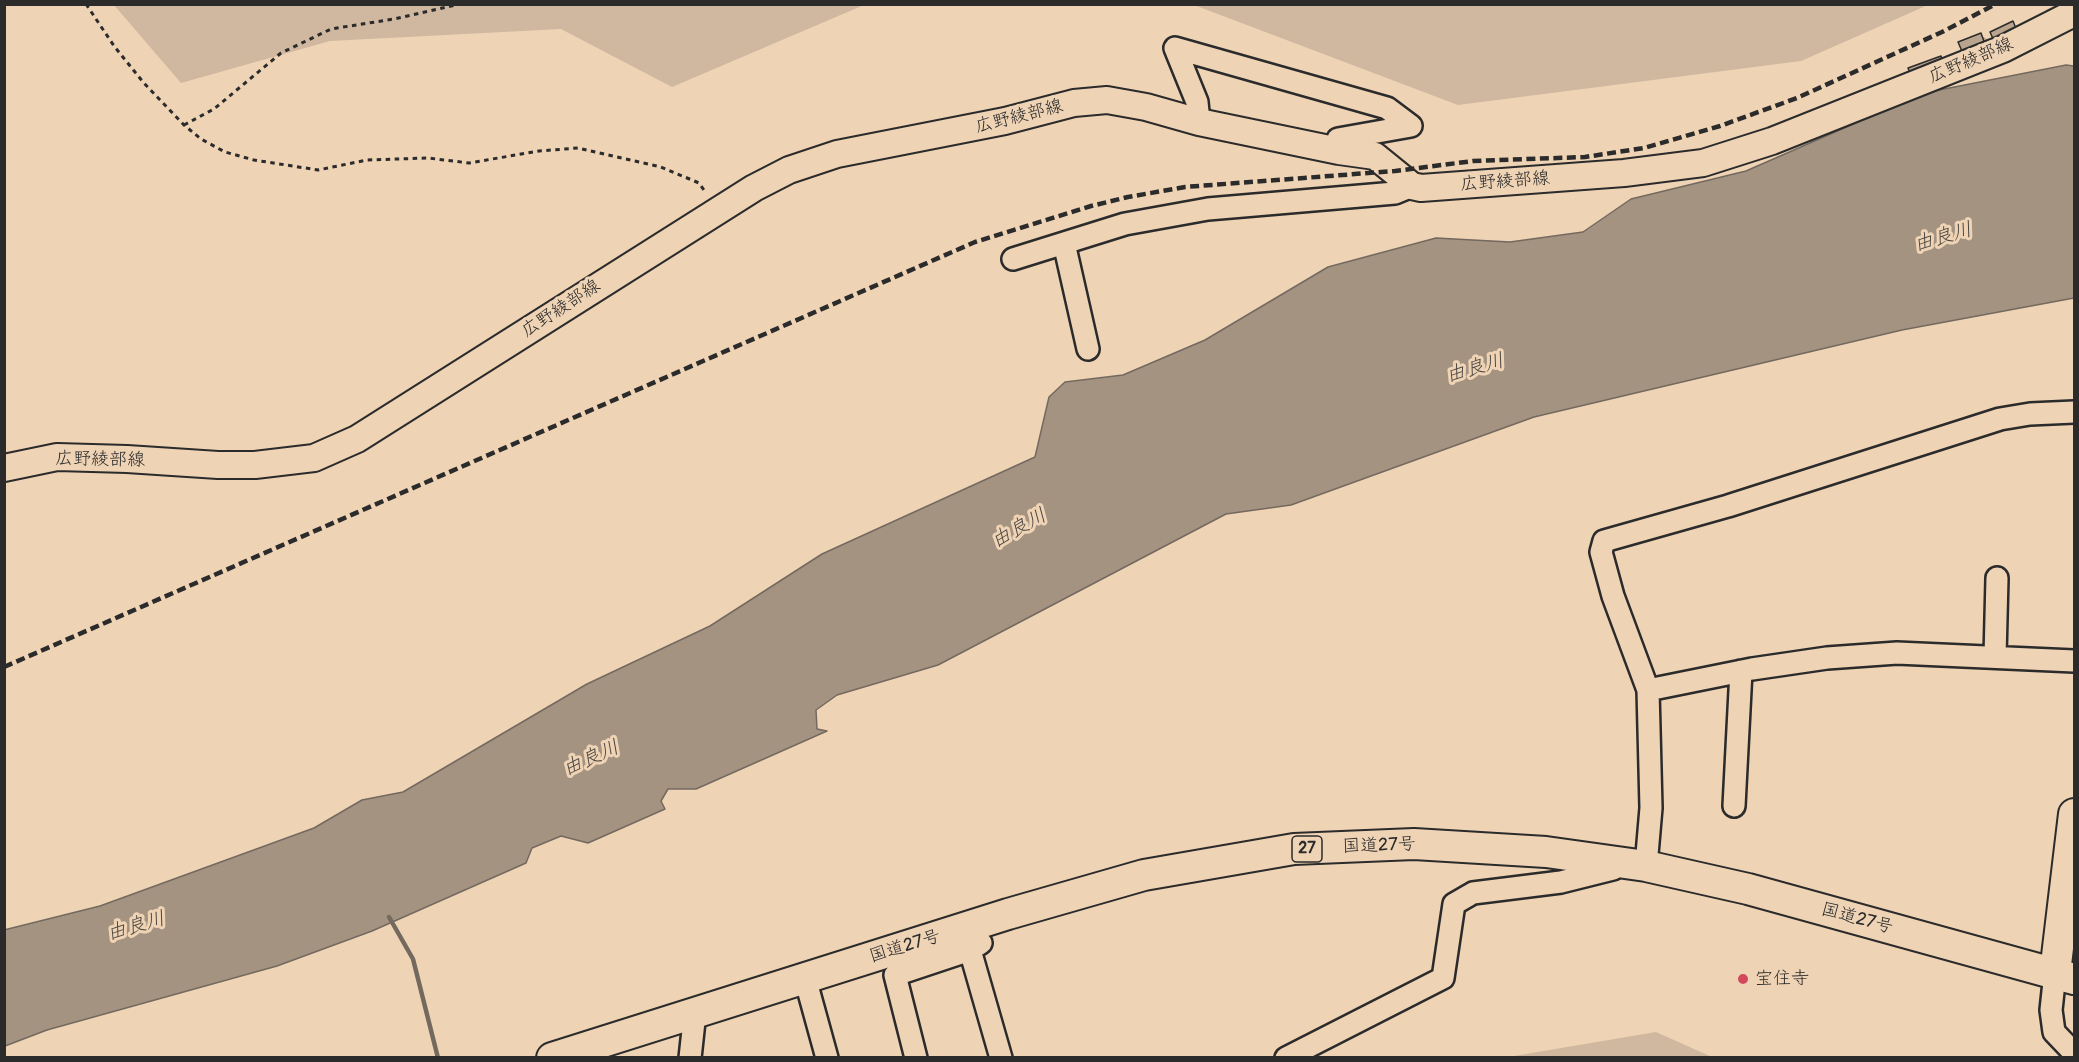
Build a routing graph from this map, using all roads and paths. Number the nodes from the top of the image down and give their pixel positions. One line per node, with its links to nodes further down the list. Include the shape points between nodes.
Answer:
1 (86, 4): 5 (path, via 143,82)
2 (460, 4): 5 (path, via 331,28 281,53 214,109)
3 (2074, 12): 7 (main road, 広野綾部線, via 2003,49 1772,141 1703,163 1624,173)
4 (1199, 122): 6 (main road, 広野綾部線); 6 (street, via 1197,102 1175,48 1387,108 1411,126 1338,139); 8 (main road, 広野綾部線, via 1107,100 1074,103 1005,121 837,154 789,170)
5 (184, 125): 8 (path, via 201,140 225,152 318,170 367,160 429,158 469,163 578,148 661,167 699,183)
6 (1339, 151): 7 (main road, 広野綾部線, via 1375,156)
7 (1412, 186): 9 (street, via 1395,193 1208,209 1125,224)
8 (718, 209): 13 (main road, 広野綾部線, via 357,439 314,458 218,465 57,457)
9 (1064, 243): 10 (street); 11 (street)
10 (1013, 259)
11 (1088, 349)
12 (2074, 412): 18 (street, via 2000,419 1728,506 1604,541 1601,552 1613,596)
13 (4, 468)
14 (1997, 578): 15 (street)
15 (1995, 657): 16 (street); 17 (street, via 1897,653 1827,658)
16 (2074, 661)
17 (1741, 671): 18 (street); 19 (street)
18 (1648, 690): 22 (street, via 1651,808)
19 (1734, 806)
20 (2074, 814): 24 (highway)
21 (1617, 862): 22 (highway, 国道27号 / 27); 23 (highway, 国道27号 / 27, via 1546,852 1414,844 1294,849 1144,875 1008,914); 33 (street, via 1613,869 1561,882 1473,893 1454,904 1443,978)
22 (1646, 866): 24 (highway, 国道27号 / 27)
23 (973, 938): 25 (highway, 国道27号 / 27); 31 (street, via 895,975); 32 (street)
24 (2065, 976): 27 (street, via 2051,1010 2054,1032)
25 (805, 978): 26 (highway, 国道27号 / 27); 30 (street)
26 (695, 1012): 28 (highway, 国道27号 / 27); 29 (street)
27 (2074, 1053)
28 (552, 1058)
29 (690, 1058)
30 (827, 1058)
31 (916, 1058)
32 (1001, 1058)
33 (1286, 1058)

